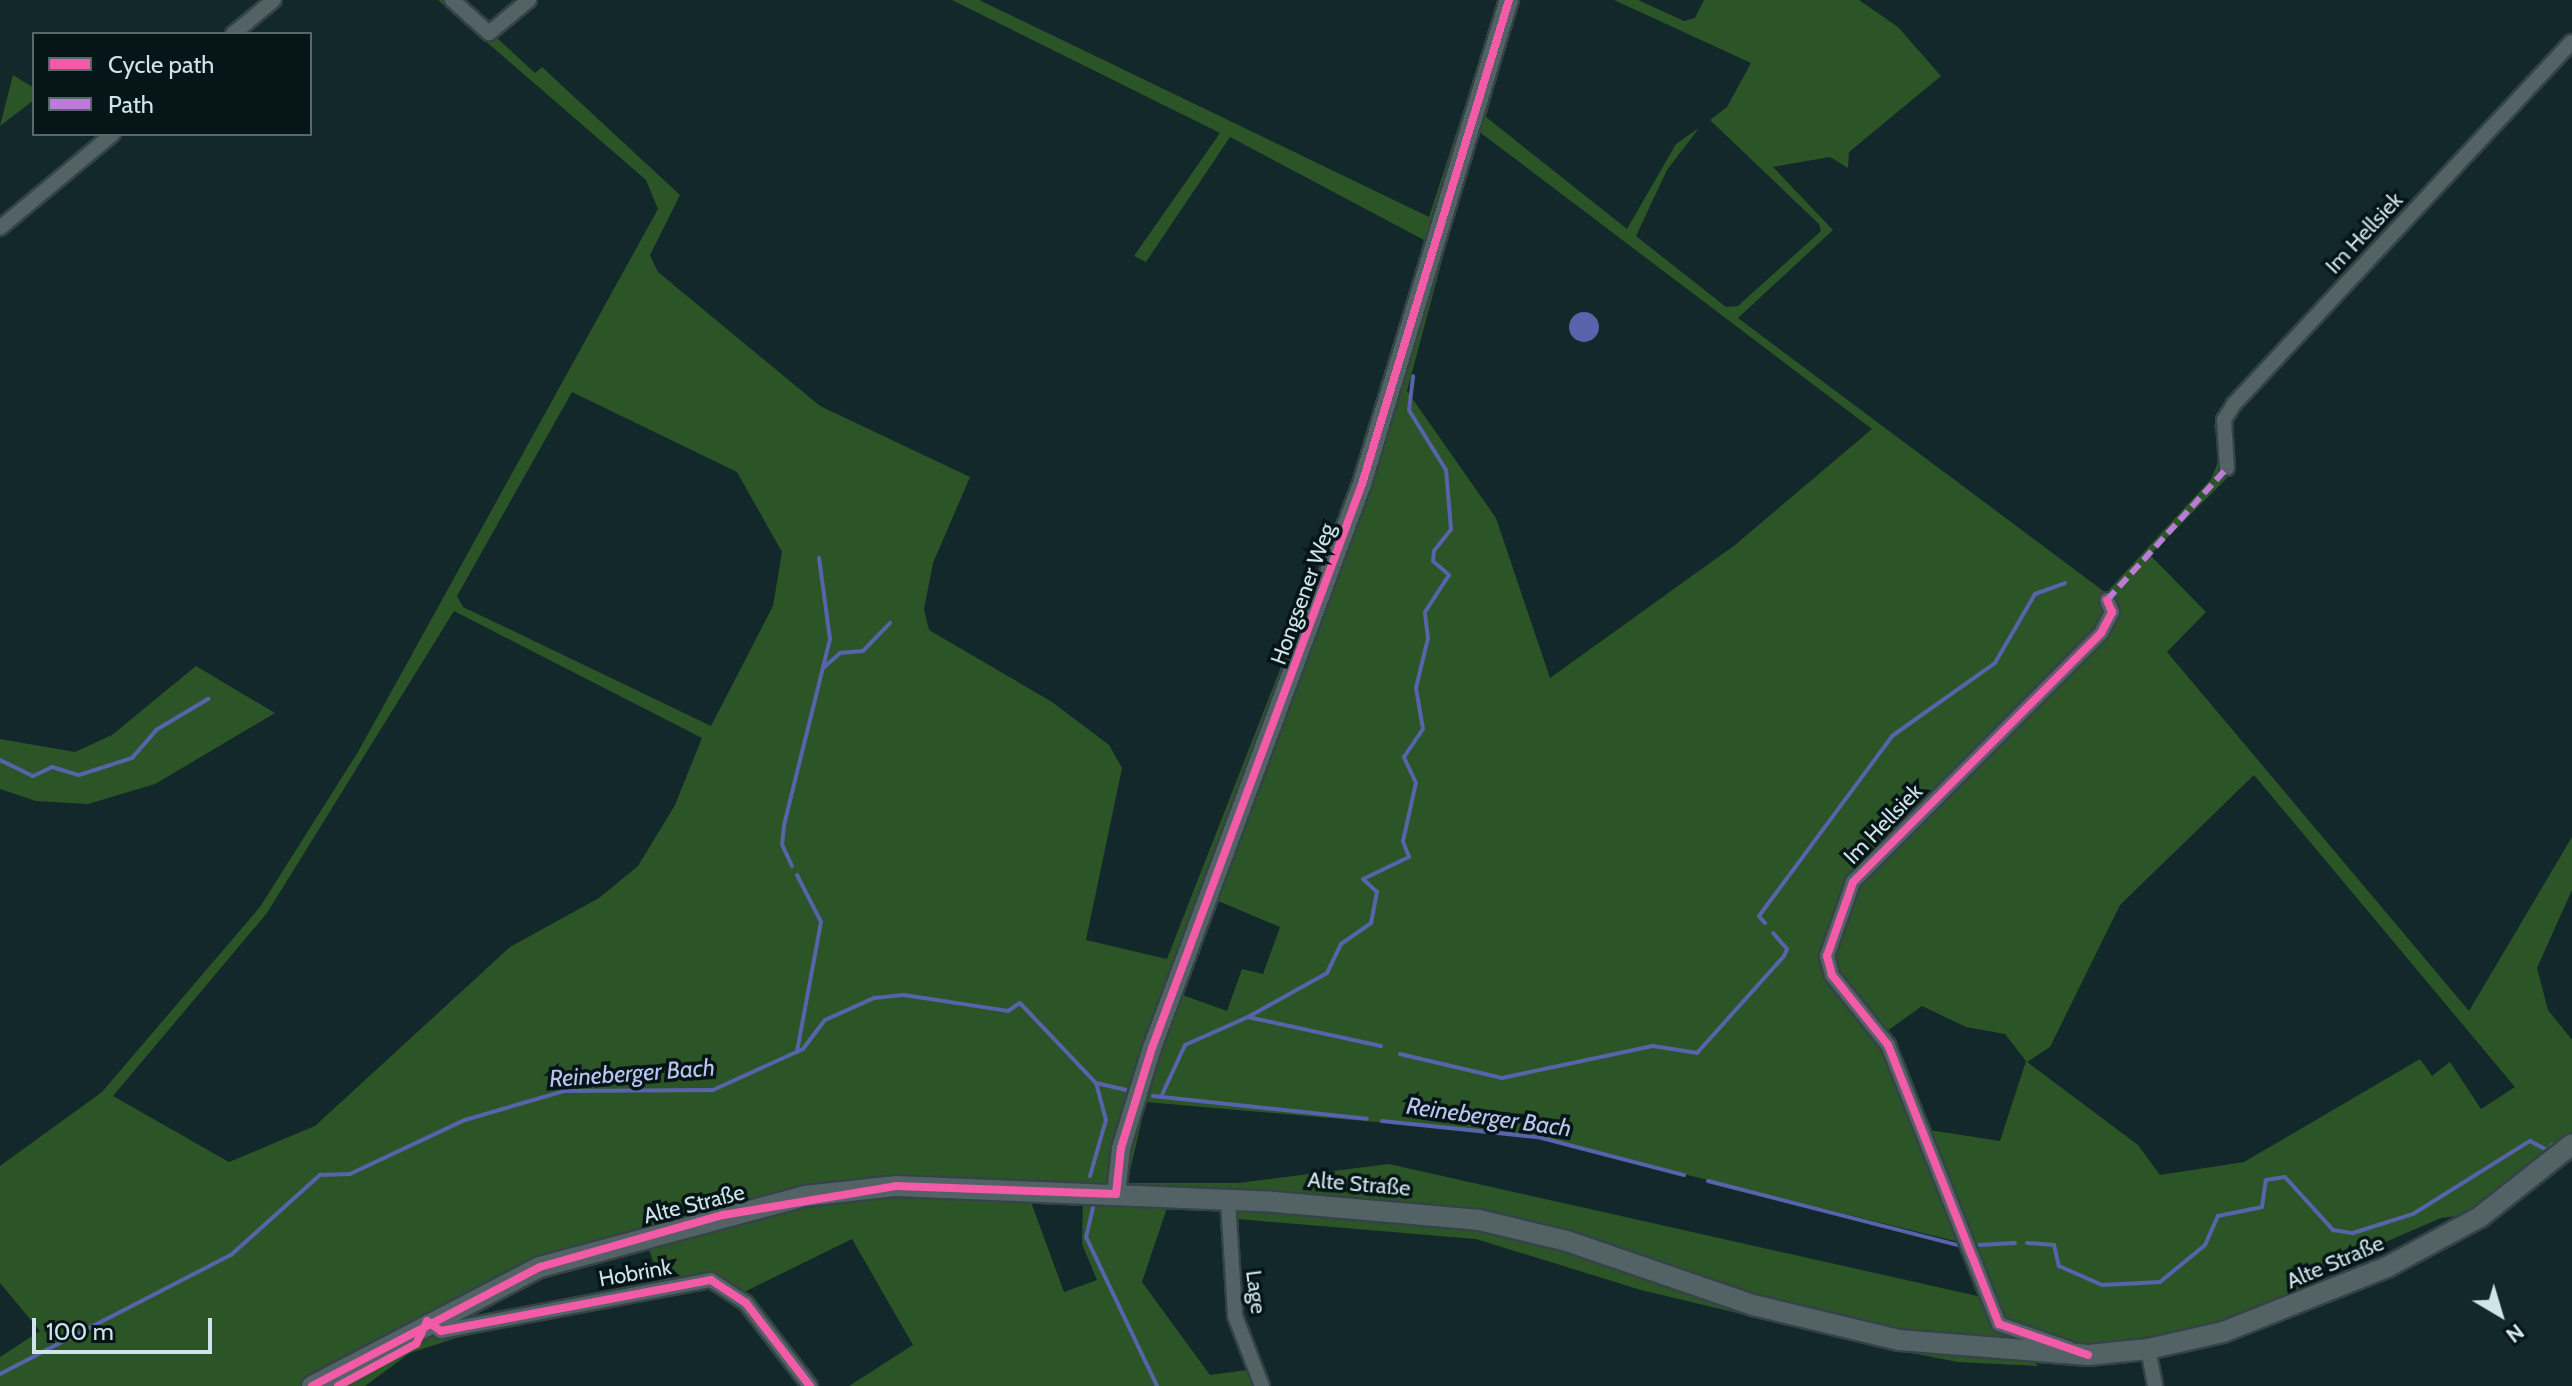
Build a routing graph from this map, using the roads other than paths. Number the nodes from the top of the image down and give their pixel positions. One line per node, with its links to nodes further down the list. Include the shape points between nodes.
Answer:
1 (274, 0): 5 (street)
2 (452, 0): 3 (street, via 489,33)
3 (529, 0)
4 (1509, 0): 13 (street, Hongsener Weg, via 1362,484 1152,1048 1121,1148)
5 (235, 32)
6 (2572, 42): 9 (street, Im Hellsiek, via 2234,404 2224,420)
7 (111, 136): 8 (street)
8 (0, 228)
9 (2227, 468)
10 (2107, 600): 11 (street, Im Hellsiek, via 2112,612 2101,633 1883,847 1838,908 1828,935 1832,975 1888,1045)
11 (1913, 1114): 17 (street, Alte Straße, via 1999,1324)
12 (2572, 1144): 16 (main road, Alte Straße, via 2480,1217 2387,1267 2223,1332)
13 (1116, 1194): 14 (main road, Alte Straße); 15 (main road, Alte Straße, via 896,1186 805,1196 540,1267)
14 (1228, 1200): 17 (main road, Alte Straße, via 1479,1220 1567,1241 1753,1305 1899,1340); 20 (street, Lage, via 1235,1316)
15 (427, 1321): 18 (main road, Alte Straße); 19 (street, Hobrink, via 441,1331 711,1280 746,1303)
16 (2148, 1349): 17 (main road, Alte Straße); 21 (street)
17 (2088, 1355)
18 (312, 1386)
19 (810, 1386)
20 (1262, 1386)
21 (2155, 1386)

